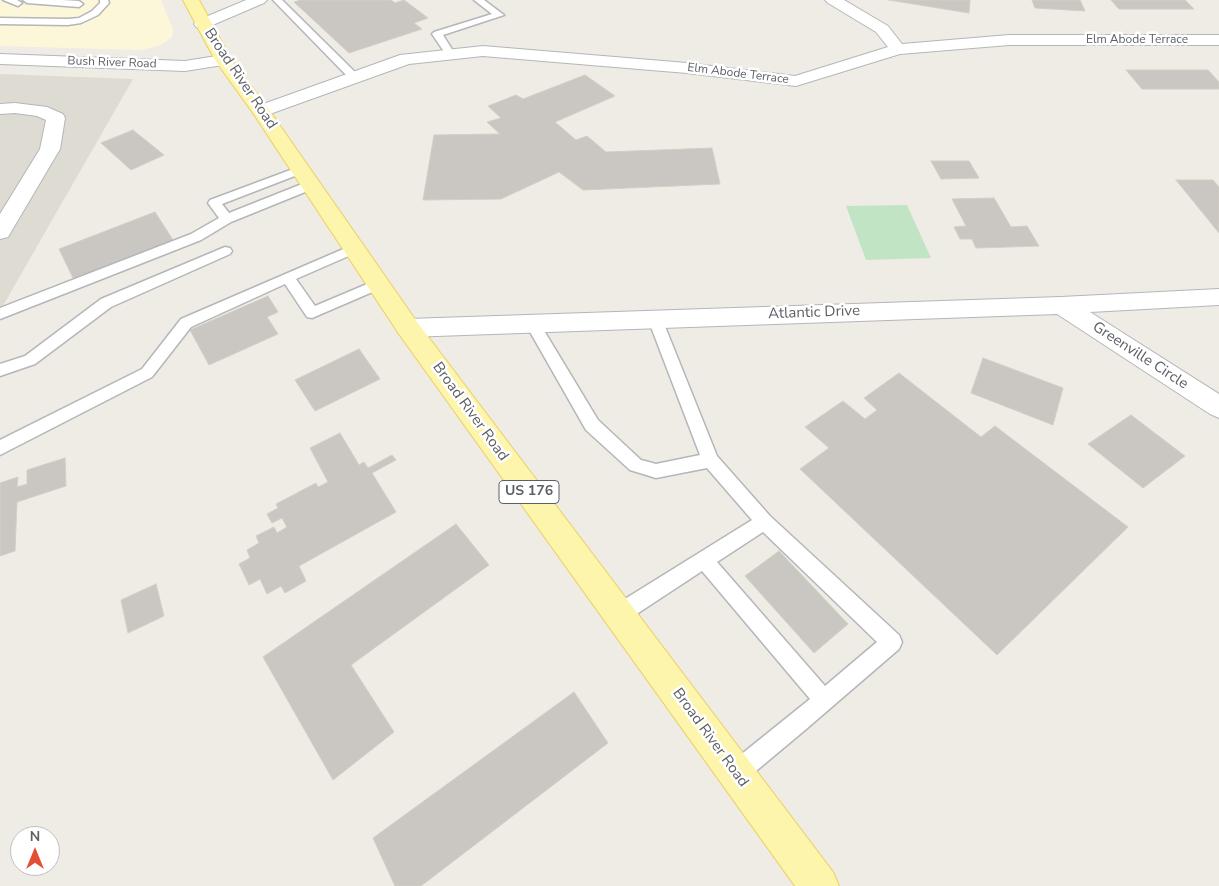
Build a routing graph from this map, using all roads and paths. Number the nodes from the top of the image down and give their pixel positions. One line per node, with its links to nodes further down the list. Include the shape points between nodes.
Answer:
1 (7, 0): 8 (lane)
2 (104, 0): 15 (lane, via 105,3 94,13 81,20 68,22)
3 (191, 0): 16 (main road, Broad River Road / US 176)
4 (259, 0): 16 (street)
5 (277, 0): 22 (lane)
6 (478, 0): 19 (lane, via 499,15 437,34)
7 (833, 0): 18 (street, via 882,29)
8 (20, 1): 9 (lane); 10 (lane); 11 (lane)
9 (36, 4)
10 (59, 4)
11 (79, 4)
12 (28, 12): 15 (lane)
13 (52, 12): 15 (lane)
14 (70, 13): 15 (lane)
15 (2, 16)
16 (202, 24): 21 (main road, Broad River Road / US 176)
17 (1219, 40): 18 (street, Elm Abode Terrace, via 1009,40)
18 (898, 49): 19 (street, Elm Abode Terrace, via 796,81 687,68 483,51)
19 (450, 54): 22 (street, Elm Abode Terrace, via 406,58)
20 (0, 59): 21 (street, Bush River Road, via 185,66)
21 (223, 60): 24 (main road, Broad River Road / US 176)
22 (354, 77): 24 (street, Elm Abode Terrace)
23 (0, 109): 27 (street, via 40,111 56,118 50,149)
24 (261, 111): 25 (main road, Broad River Road / US 176)
25 (306, 177): 26 (lane); 26 (lane, via 214,203); 28 (main road, Broad River Road / US 176)
26 (227, 219): 34 (lane, via 196,238)
27 (0, 232)
28 (355, 248): 30 (lane); 31 (main road, Broad River Road / US 176)
29 (225, 251): 38 (lane, via 106,303 30,360)
30 (288, 277): 31 (lane, via 312,313); 40 (lane, via 186,323 147,373)
31 (379, 284): 37 (main road, Broad River Road / US 176)
32 (1219, 297): 33 (street, Atlantic Drive)
33 (1060, 305): 35 (street, Atlantic Drive); 39 (street, Greenville Circle)
34 (0, 314)
35 (655, 319): 36 (street, Atlantic Drive); 41 (lane)
36 (532, 323): 37 (street, Atlantic Drive); 41 (lane, via 592,425 636,465 656,471)
37 (408, 328): 44 (main road, Broad River Road / US 176)
38 (0, 370)
39 (1219, 407)
40 (0, 448)
41 (710, 460): 42 (lane)
42 (764, 522): 43 (lane); 45 (lane, via 892,642)
43 (705, 561): 44 (lane); 45 (lane)
44 (619, 614): 46 (main road, Broad River Road / US 176)
45 (824, 700): 46 (lane)
46 (736, 773): 47 (main road, Broad River Road / US 176)
47 (818, 886)

